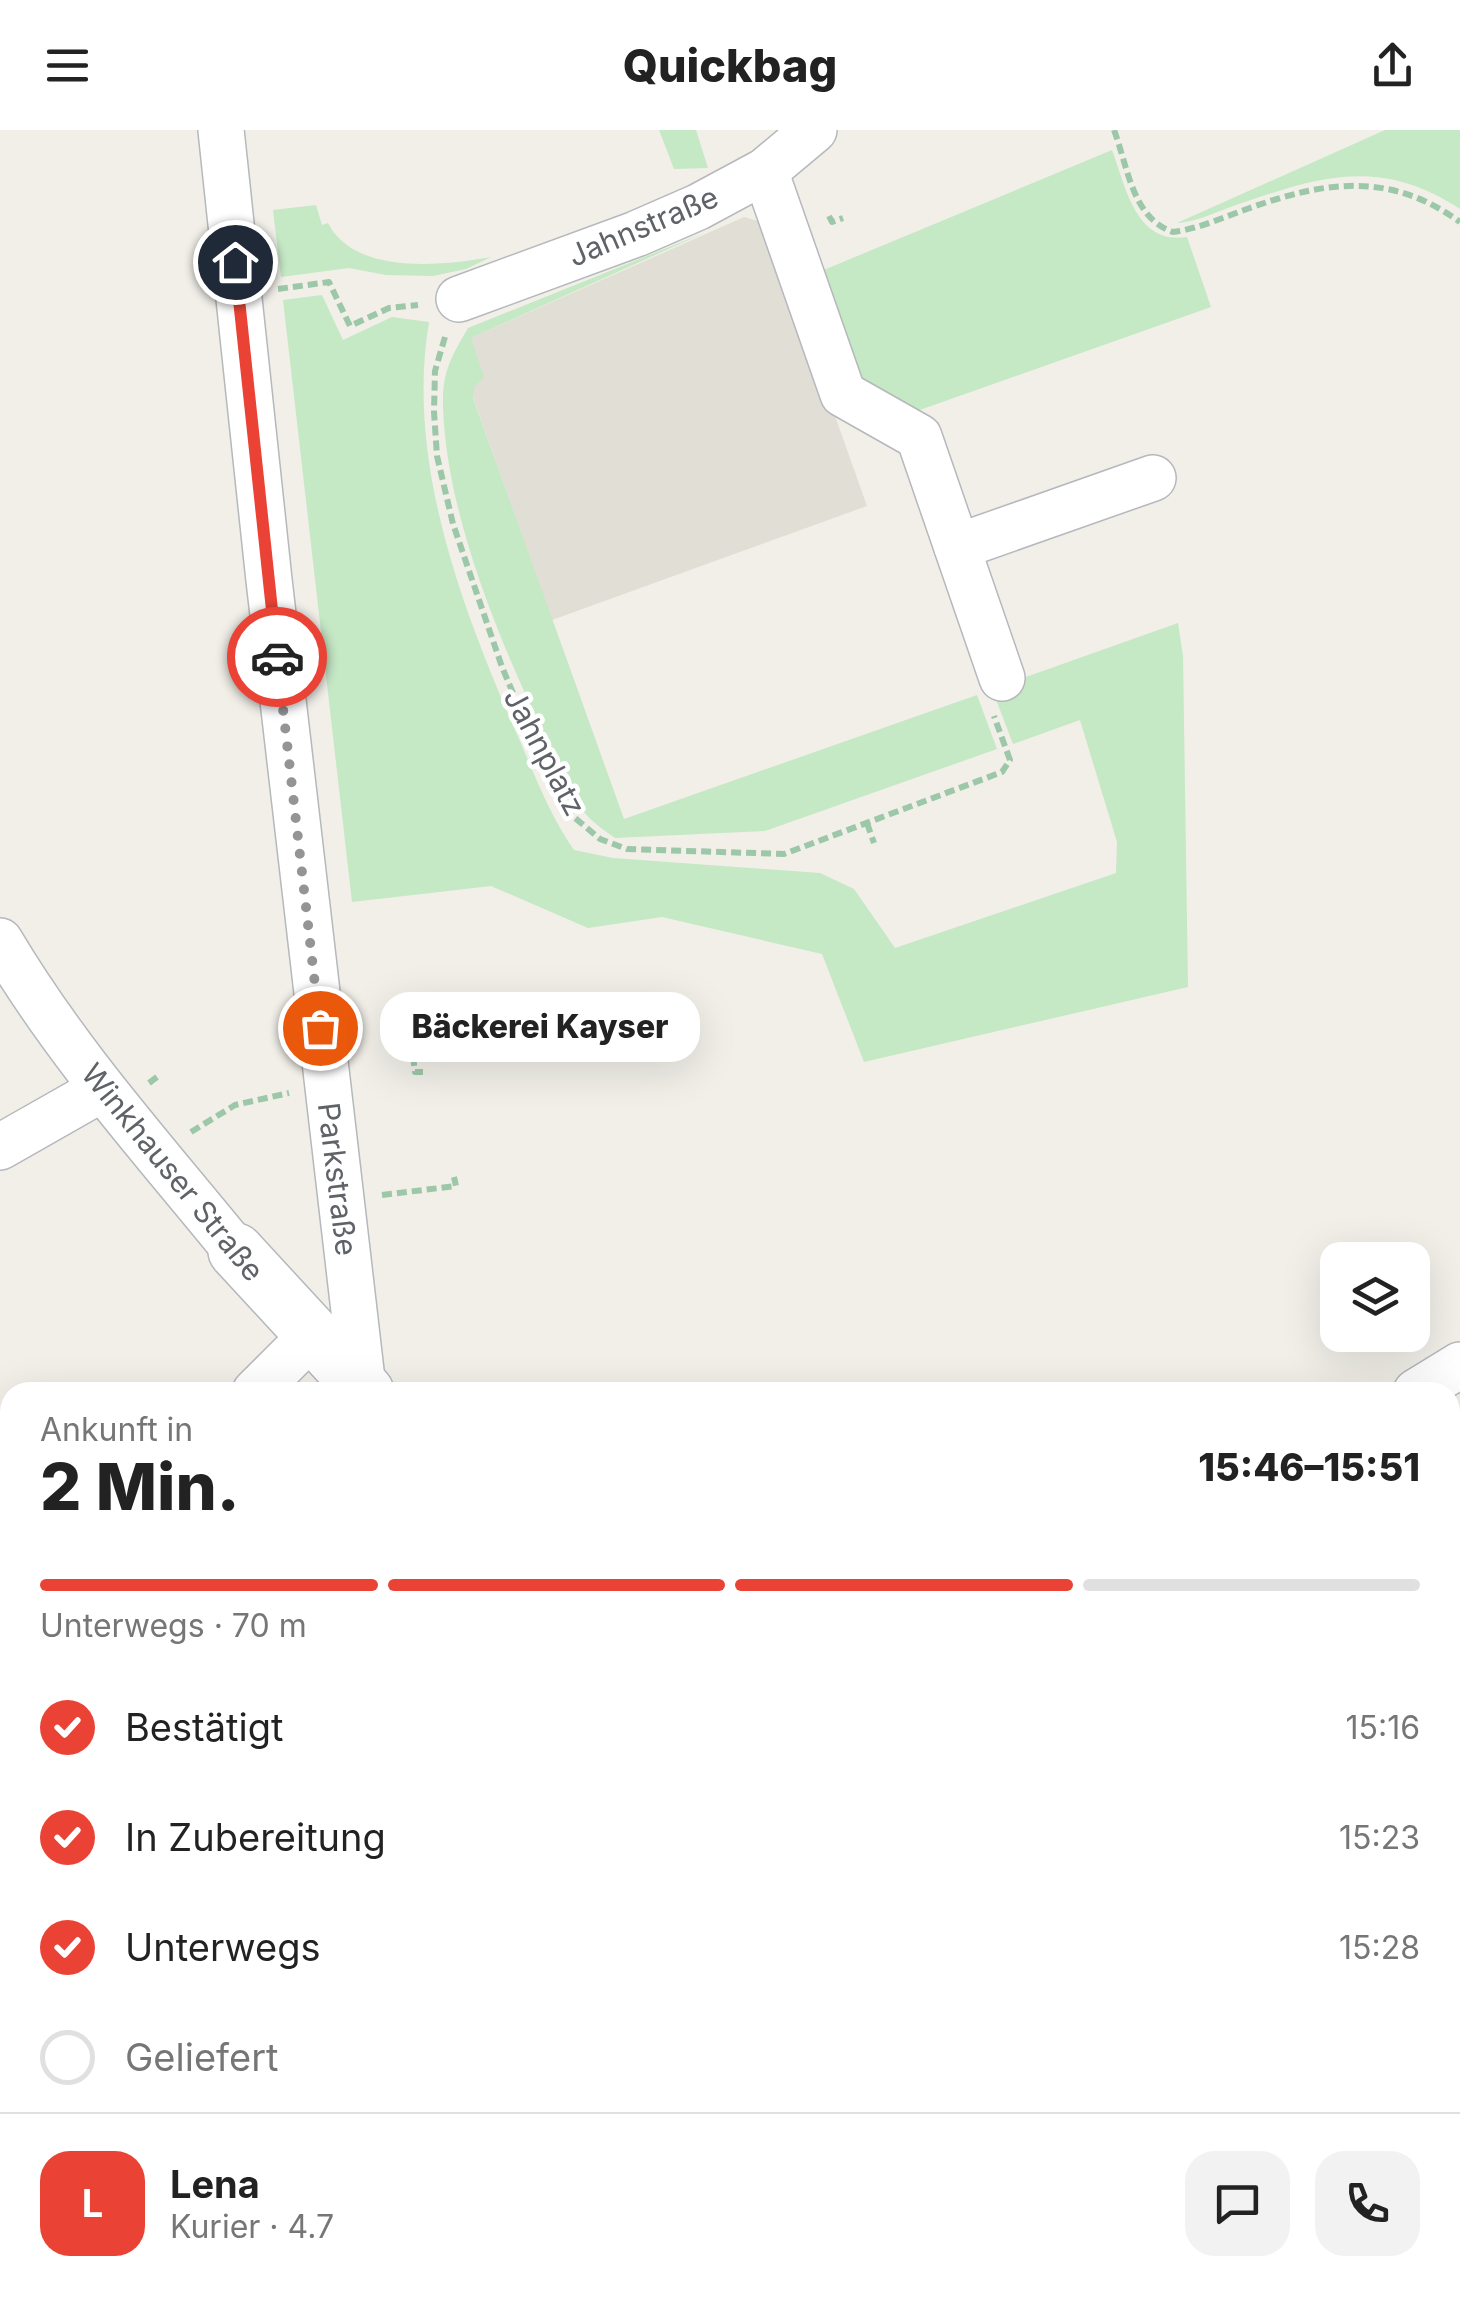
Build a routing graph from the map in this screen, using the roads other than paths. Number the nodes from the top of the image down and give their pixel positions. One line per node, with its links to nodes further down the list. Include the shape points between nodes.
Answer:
1 (221, 130): 16 (street, Parkstraße)
2 (814, 130): 3 (street, Jahnstraße)
3 (766, 171): 4 (street, Jahnstraße, via 636,234); 6 (street, via 843,394 919,437)
4 (458, 299)
5 (1153, 478): 6 (street)
6 (957, 547): 7 (street)
7 (1002, 678)
8 (0, 941): 9 (street, Winkhauser Straße)
9 (102, 1089): 10 (street); 11 (street, Winkhauser Straße)
10 (0, 1146)
11 (236, 1251): 12 (street, Winkhauser Straße)
12 (312, 1335): 14 (street); 15 (street, Winkhauser Straße)
13 (1460, 1366): 17 (street)
14 (265, 1382)
15 (356, 1382)
16 (363, 1382)
17 (1433, 1382)

